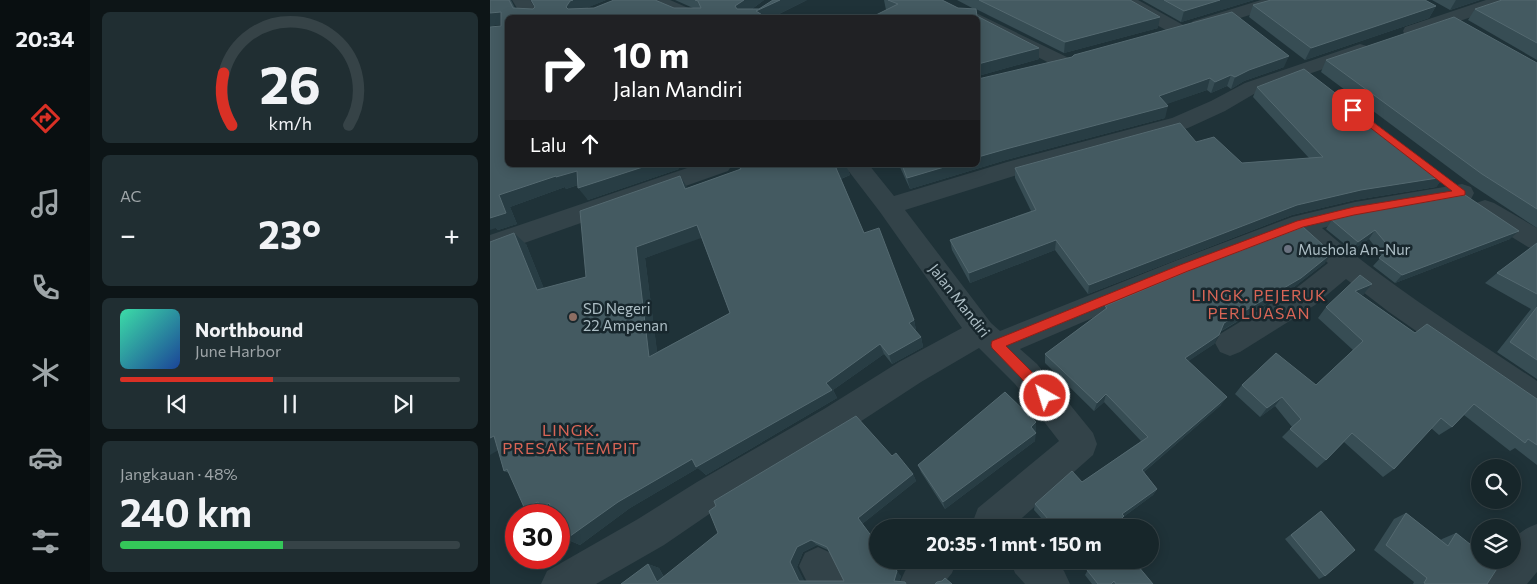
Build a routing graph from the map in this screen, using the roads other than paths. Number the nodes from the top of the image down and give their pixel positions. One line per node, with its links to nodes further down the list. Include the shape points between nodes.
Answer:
1 (521, 0): 7 (street)
2 (656, 0): 8 (street)
3 (1125, 0): 12 (street)
4 (1277, 0): 12 (street, via 1239,21)
5 (1503, 0): 9 (street)
6 (1432, 9): 9 (street)
7 (530, 15)
8 (689, 15)
9 (1449, 18): 11 (street); 14 (street)
10 (980, 21): 17 (street)
11 (1466, 28)
12 (1179, 30): 13 (street)
13 (1160, 36)
14 (1394, 38)
15 (1376, 44): 18 (street)
16 (1083, 57): 17 (street)
17 (1064, 63): 19 (street)
18 (1294, 64): 20 (street); 25 (street, via 1180,123)
19 (1035, 69)
20 (1322, 86)
21 (714, 167): 28 (street)
22 (858, 167): 25 (street, Jalan Mandiri)
23 (1438, 175): 24 (street)
24 (1462, 193): 26 (street, Jalan Mandiri, via 1354,211); 27 (street)
25 (889, 206): 30 (street, Jalan Mandiri)
26 (1301, 224): 29 (street); 30 (street, Jalan Mandiri)
27 (1537, 240)
28 (490, 244)
29 (1345, 264): 31 (street, via 1296,302); 32 (street)
30 (989, 338): 33 (street, via 1026,374 1081,444); 37 (street, via 910,372 651,532)
31 (1230, 343)
32 (1537, 398)
33 (996, 519)
34 (1537, 542): 40 (street)
35 (931, 569): 38 (street)
36 (1037, 569): 39 (street)
37 (560, 584)
38 (918, 584)
39 (1051, 584)
40 (1504, 584)

